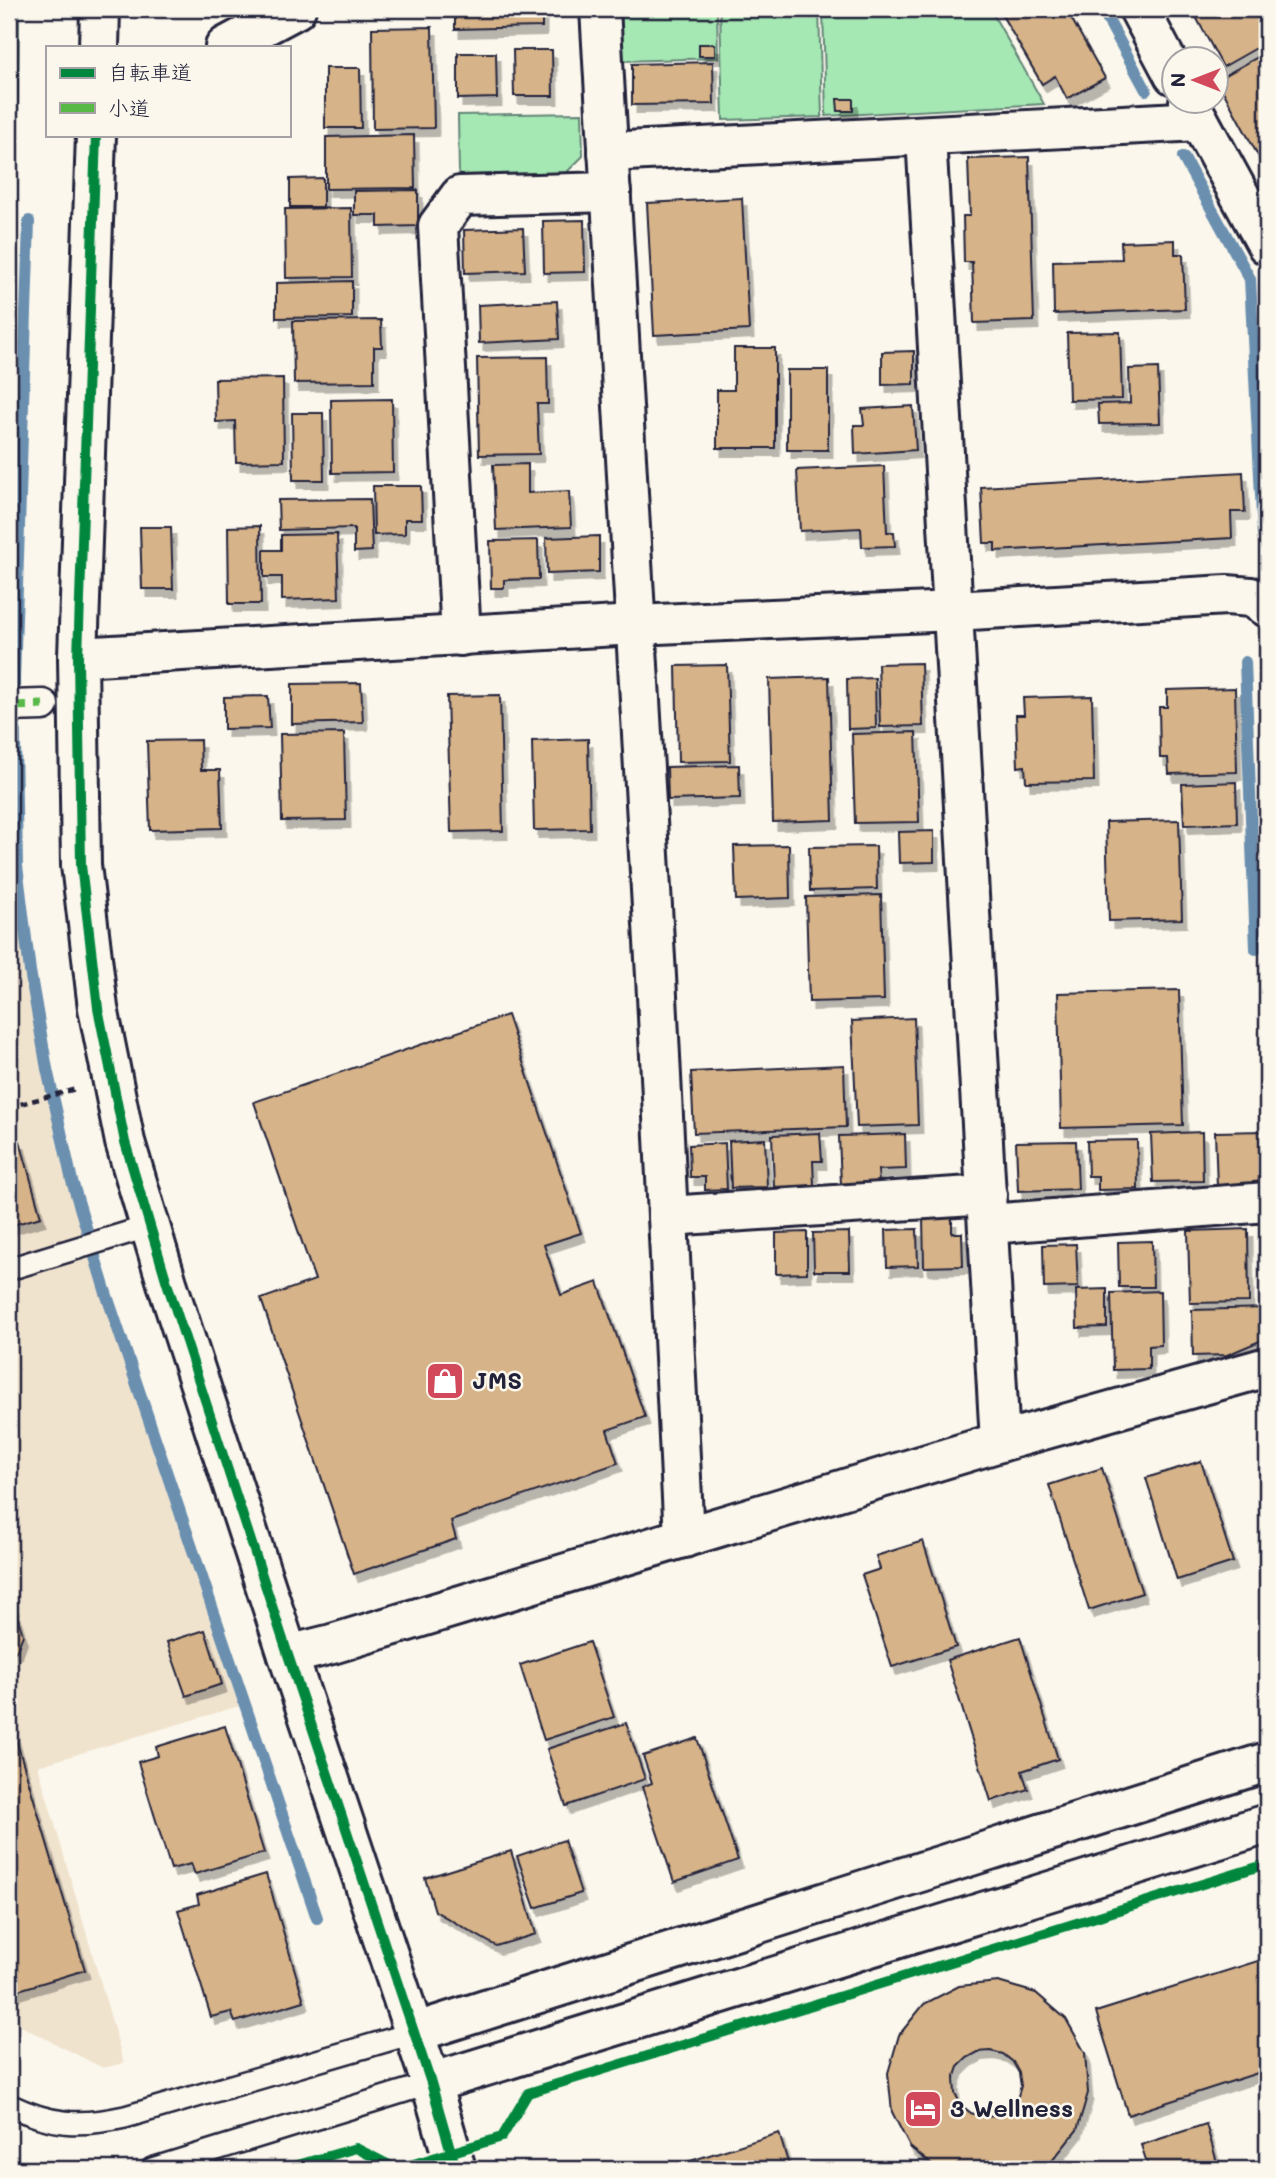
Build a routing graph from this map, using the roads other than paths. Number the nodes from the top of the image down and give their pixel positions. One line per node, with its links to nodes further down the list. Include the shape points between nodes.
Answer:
1 (100, 9): 5 (street)
2 (296, 9): 6 (street)
3 (600, 9): 12 (street)
4 (1139, 9): 7 (street)
5 (99, 46)
6 (227, 46)
7 (1160, 49)
8 (1160, 114): 11 (street)
9 (1197, 116): 14 (street)
10 (96, 136): 19 (street)
11 (926, 136): 12 (street); 16 (street)
12 (608, 152): 13 (street)
13 (611, 192): 17 (street); 18 (street, via 460,196 438,226)
14 (1267, 245)
15 (1267, 607): 16 (street, via 1251,597 1227,595)
16 (954, 611): 17 (street); 21 (street)
17 (635, 625): 18 (street); 22 (street)
18 (461, 636): 19 (street)
19 (78, 657): 23 (street, via 81,865 98,1008 125,1142)
20 (1267, 1202): 21 (street)
21 (988, 1209): 22 (street); 26 (street)
22 (668, 1216): 27 (street)
23 (150, 1226): 24 (lane); 28 (street)
24 (9, 1269)
25 (1267, 1367): 26 (street)
26 (1000, 1441): 27 (street)
27 (684, 1538): 28 (street)
28 (288, 1655): 31 (street)
29 (1267, 1762): 31 (street)
30 (1267, 1824): 32 (street)
31 (413, 2033): 32 (street); 33 (lane, via 95,2124 64,2124)
32 (431, 2083): 34 (lane); 35 (street)
33 (9, 2105)
34 (152, 2169)
35 (456, 2169)

